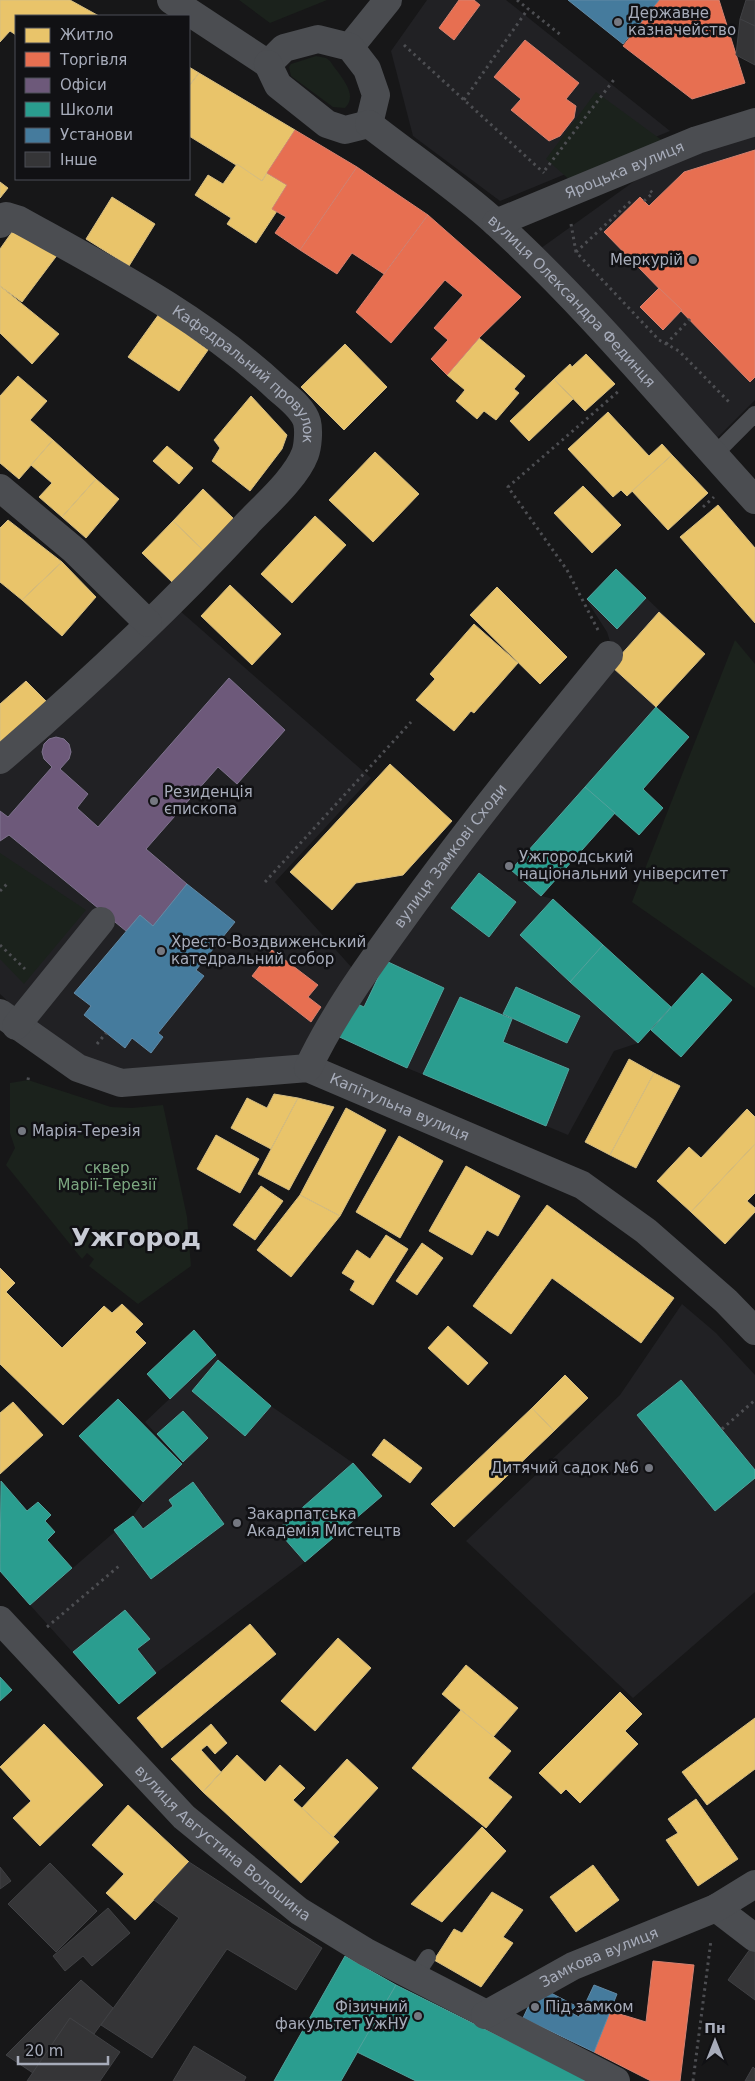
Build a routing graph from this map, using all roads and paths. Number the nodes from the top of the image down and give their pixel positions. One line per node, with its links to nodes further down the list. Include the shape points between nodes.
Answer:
1 (388, 0): 9 (street)
2 (517, 0): 4 (path)
3 (169, 6): 5 (street)
4 (528, 9): 7 (path); 12 (path)
5 (184, 15)
6 (190, 18): 10 (street)
7 (562, 36)
8 (404, 45): 12 (path)
9 (350, 47): 10 (street, via 318,39 284,48); 14 (street, via 367,70 376,95)
10 (268, 64): 14 (street, via 278,85 327,124 346,130)
11 (616, 77): 15 (path)
12 (464, 100): 15 (path)
13 (755, 122): 17 (street, Яроцька вулиця, via 697,140)
14 (369, 124): 20 (street, вулиця Олександра Фединця)
15 (543, 172): 17 (path)
16 (645, 187): 19 (path, via 653,193)
17 (566, 193): 20 (street, Яроцька вулиця); 22 (path)
18 (638, 193): 22 (path)
19 (644, 201)
20 (496, 223): 27 (street, вулиця Олександра Фединця, via 587,314)
21 (0, 224): 32 (street, Кафедральний провулок, via 6,216 19,220 171,306 258,370 297,406 307,421 305,454 291,476 226,547)
22 (576, 252): 24 (path)
23 (690, 319): 24 (path)
24 (666, 344): 26 (path, via 679,351)
25 (624, 387): 33 (path, via 508,488 567,570)
26 (752, 417): 27 (lane)
27 (714, 455): 30 (street, вулиця Олександра Фединця)
28 (0, 488): 32 (street, via 74,550)
29 (713, 499): 31 (path)
30 (755, 500)
31 (703, 507)
32 (148, 623): 35 (street, Кафедральний провулок, via 48,719)
33 (609, 655): 43 (street, вулиця Замкові Сходи, via 455,845 352,990 322,1037)
34 (412, 722): 37 (path)
35 (0, 760)
36 (9, 882): 38 (path)
37 (265, 882)
38 (0, 890)
39 (101, 921): 41 (street)
40 (0, 945): 41 (path)
41 (46, 988): 42 (street)
42 (8, 1020): 43 (street, Капітульна вулиця, via 78,1068 121,1083)
43 (308, 1068): 46 (street, Капітульна вулиця, via 582,1185 646,1231 726,1300)
44 (30, 1074): 45 (path)
45 (28, 1080)
46 (755, 1332)
47 (755, 1400): 48 (path)
48 (722, 1429)
49 (119, 1566): 51 (path)
50 (0, 1620): 55 (street, вулиця Августина Волошина, via 184,1817 299,1911 366,1952 421,1967)
51 (49, 1625)
52 (755, 1884): 53 (street, Замкова вулиця)
53 (716, 1908): 54 (street); 55 (street, Замкова вулиця, via 573,1966); 57 (path)
54 (755, 1938)
55 (485, 2015): 56 (street, вулиця Августина Волошина)
56 (616, 2081)
57 (692, 2081)

